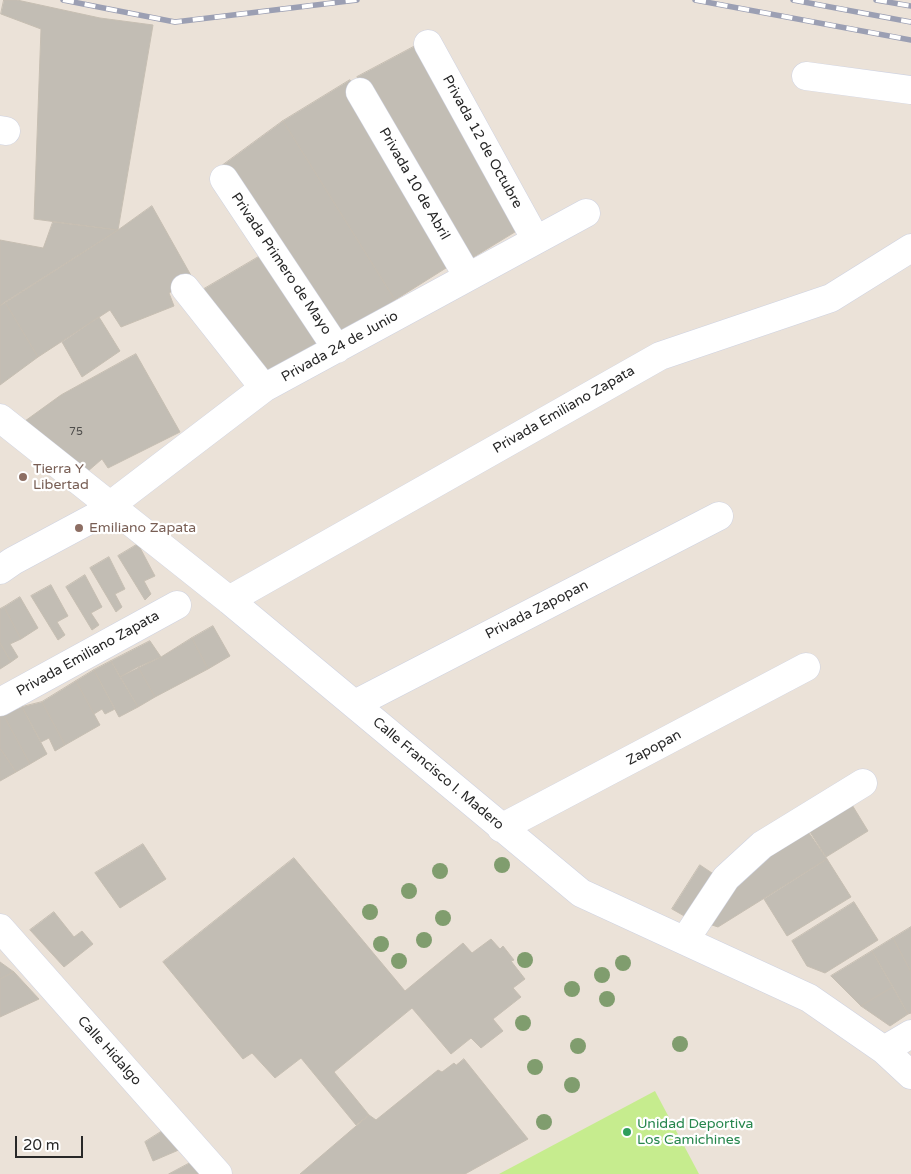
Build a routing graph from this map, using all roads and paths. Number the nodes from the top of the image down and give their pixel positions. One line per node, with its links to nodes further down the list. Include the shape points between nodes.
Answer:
1 (428, 44): 7 (street, Privada 12 de Octubre)
2 (806, 76): 3 (street)
3 (911, 90)
4 (360, 92): 9 (street, Privada 10 de Abril)
5 (224, 179): 11 (street, Privada Primero de Mayo)
6 (586, 213): 7 (street, Privada 24 de Junio)
7 (536, 240): 9 (street, Privada 24 de Junio)
8 (911, 248): 17 (street, Privada Emiliano Zapata, via 831,298 660,356)
9 (468, 277): 11 (street, Privada 24 de Junio)
10 (185, 288): 12 (street)
11 (337, 349): 12 (street, Privada 24 de Junio)
12 (264, 388): 14 (street, Privada 24 de Junio)
13 (0, 418): 14 (street, Calle Francisco I. Madero)
14 (109, 506): 16 (street, Privada 24 de Junio); 17 (street, Calle Francisco I. Madero)
15 (718, 516): 21 (street, Privada Zapopan)
16 (0, 570)
17 (229, 600): 21 (street, Calle Francisco I. Madero)
18 (177, 606): 20 (street, Privada Emiliano Zapata)
19 (806, 667): 23 (street, Zapopan)
20 (0, 702)
21 (355, 704): 23 (street, Calle Francisco I. Madero)
22 (863, 783): 25 (street, via 762,845 726,878)
23 (502, 828): 25 (street, Calle Francisco I. Madero, via 581,893)
24 (0, 928): 29 (street, Calle Hidalgo)
25 (685, 940): 27 (street, Calle Francisco I. Madero, via 809,998)
26 (911, 1034): 27 (street)
27 (884, 1050): 28 (street, Calle Francisco I. Madero)
28 (911, 1075)
29 (218, 1174)

